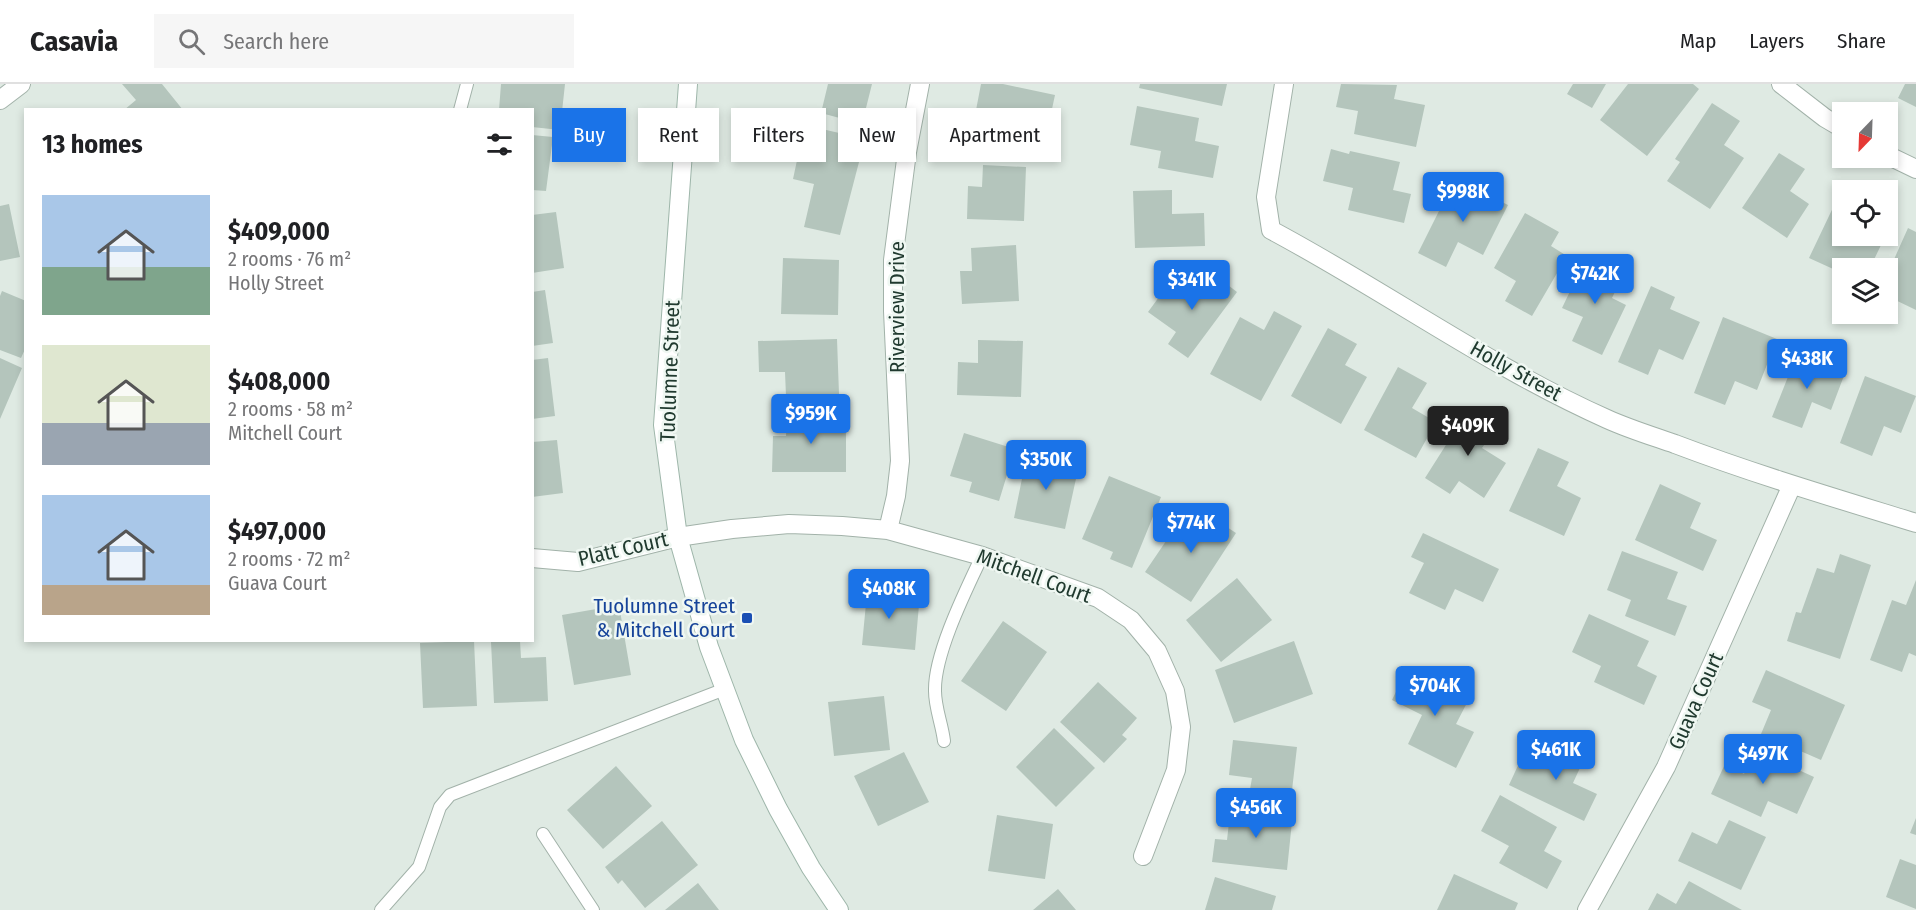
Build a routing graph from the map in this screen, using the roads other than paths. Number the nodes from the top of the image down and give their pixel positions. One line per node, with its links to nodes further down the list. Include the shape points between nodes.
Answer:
1 (21, 84): 7 (street)
2 (467, 84): 8 (lane)
3 (688, 84): 15 (street, Tuolumne Street, via 663,425)
4 (920, 84): 14 (street, Riverview Drive, via 893,260 900,461)
5 (1284, 84): 12 (street, Holly Street, via 1266,196 1271,230 1554,393 1608,420)
6 (1781, 84): 9 (street)
7 (0, 100)
8 (460, 108)
9 (1832, 122)
10 (1898, 160): 11 (street)
11 (1916, 169)
12 (1792, 485): 13 (street, Holly Street); 25 (street, Guava Court, via 1666,767)
13 (1916, 523)
14 (888, 530): 15 (street, Mitchell Court, via 789,524); 16 (street, Mitchell Court)
15 (678, 537): 17 (street, Platt Court, via 578,562); 18 (street, Tuolumne Street, via 709,648)
16 (982, 556): 19 (lane, via 939,664 936,705); 21 (street, Mitchell Court, via 1098,597 1131,620 1157,651 1175,691 1180,728 1176,770)
17 (534, 558)
18 (725, 689): 22 (lane, via 450,795 440,807 419,867); 24 (street, Tuolumne Street, via 744,740 778,809)
19 (944, 741)
20 (543, 834): 23 (lane)
21 (1143, 856)
22 (381, 910)
23 (593, 910)
24 (839, 910)
25 (1587, 910)

